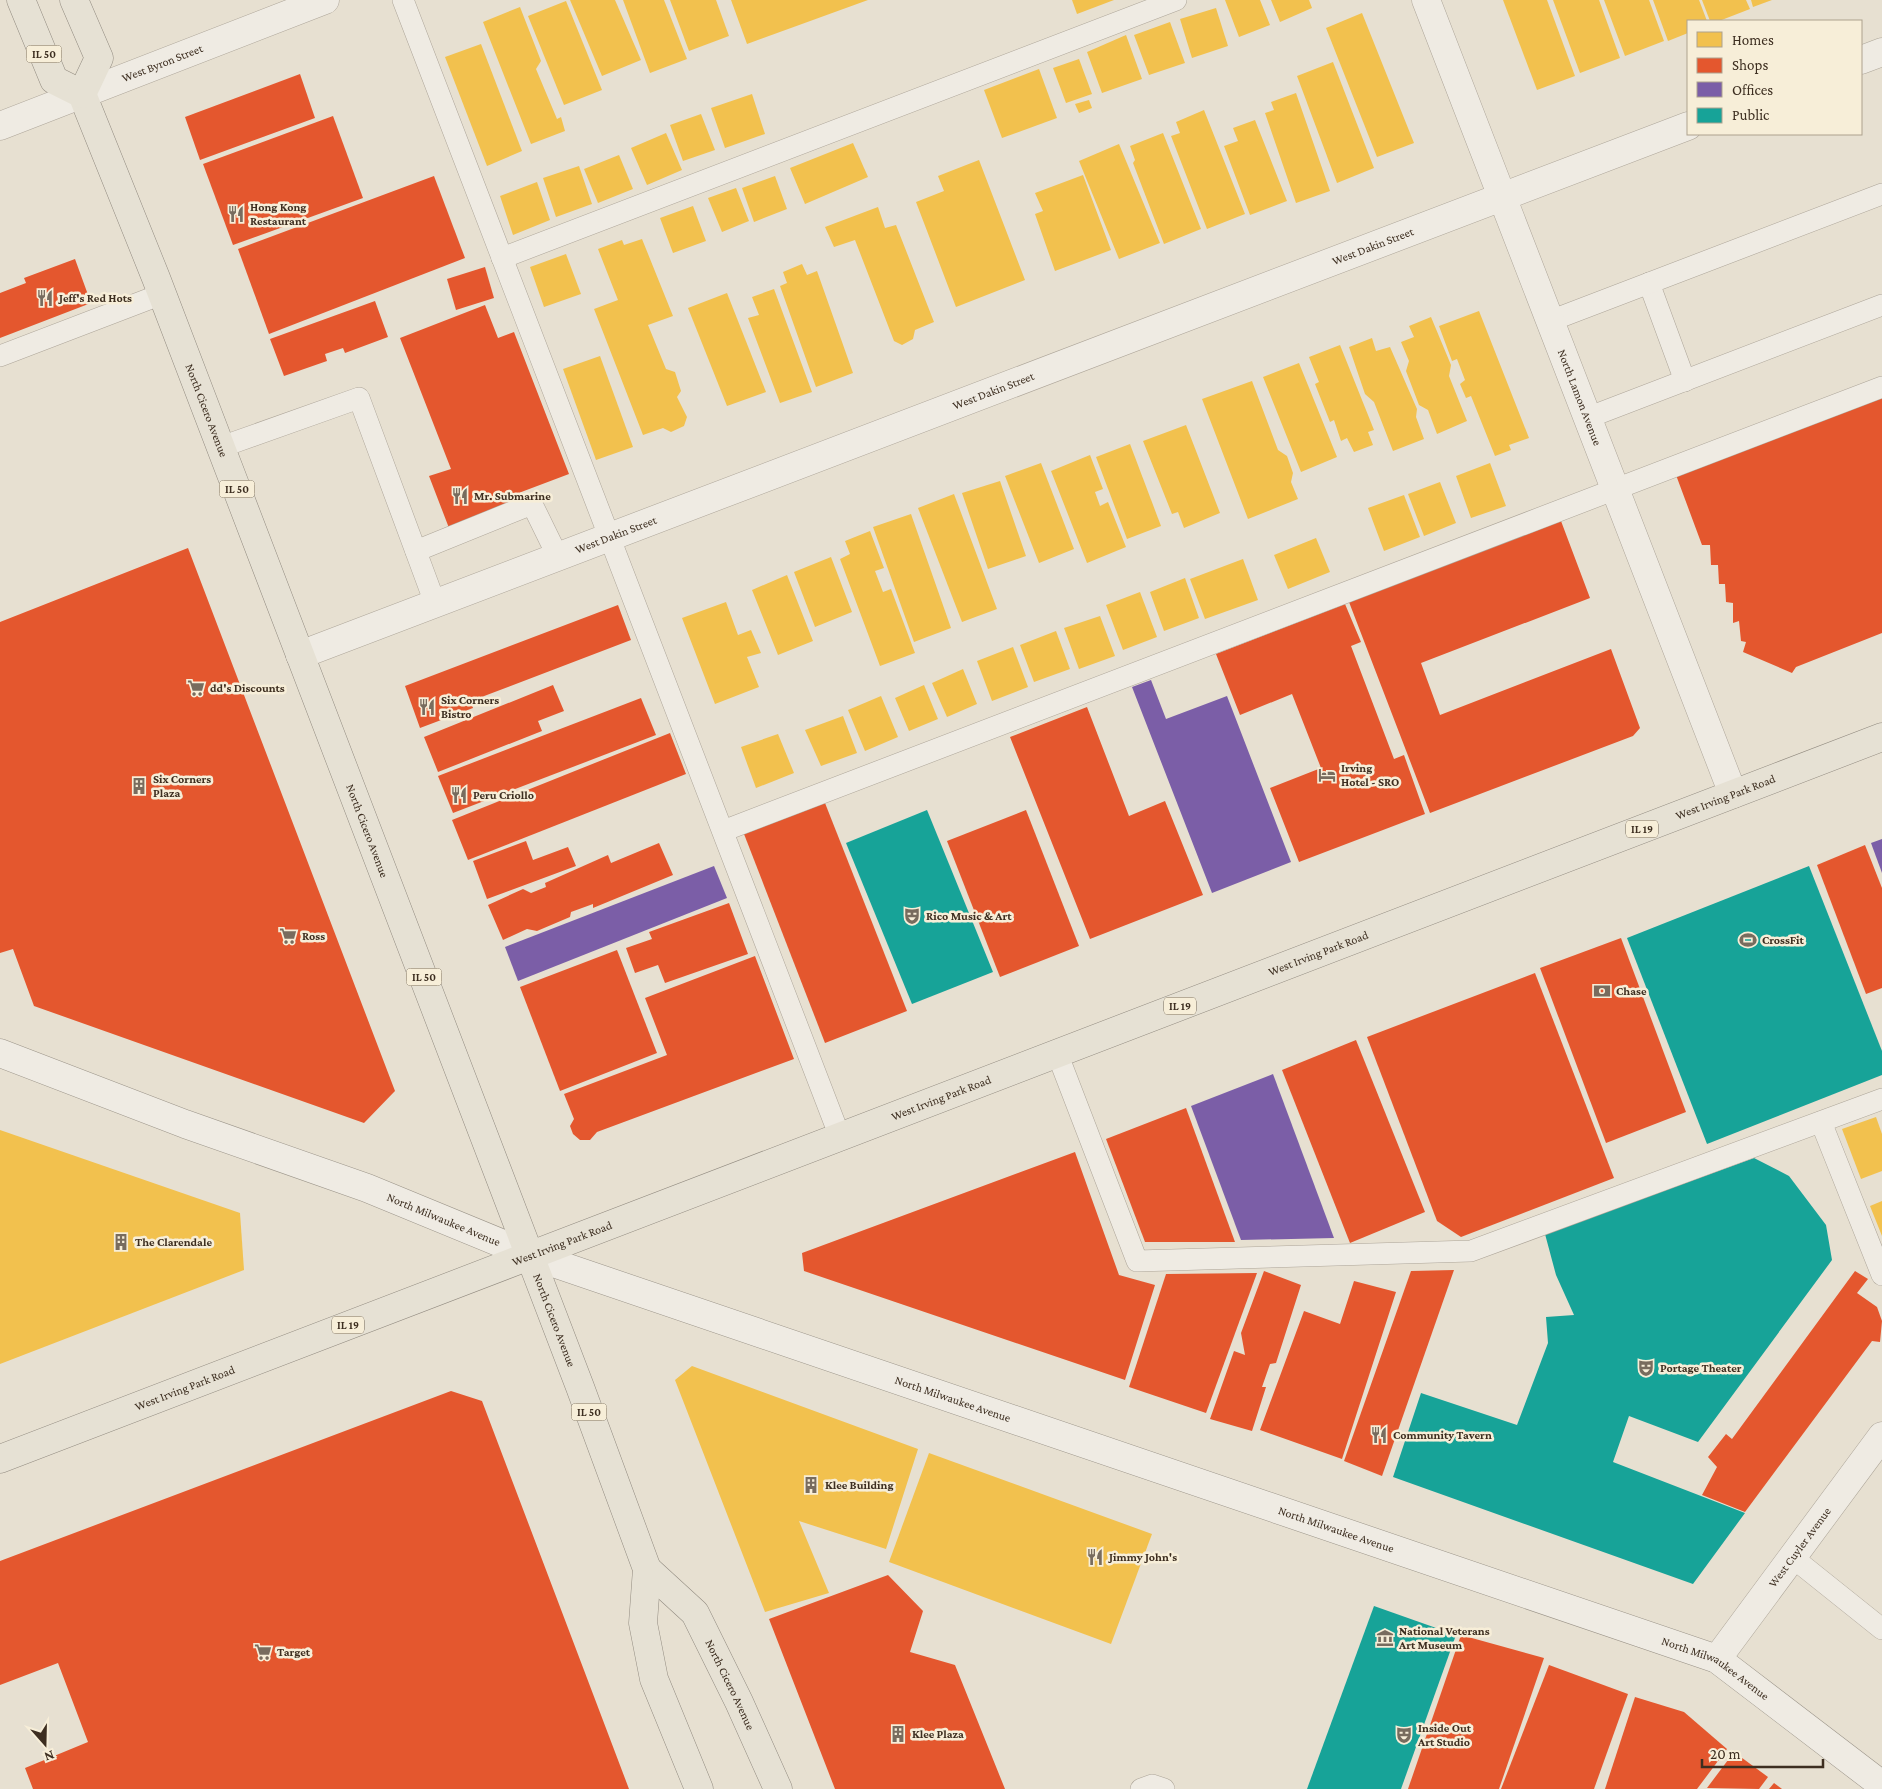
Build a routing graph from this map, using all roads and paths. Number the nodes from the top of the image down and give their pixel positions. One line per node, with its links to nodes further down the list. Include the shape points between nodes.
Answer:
1 (21, 0): 9 (main road, IL 50, via 54,80)
2 (74, 0): 9 (main road, via 99,58)
3 (325, 0): 9 (street, West Byron Street)
4 (403, 0): 14 (lane)
5 (1176, 0): 14 (lane)
6 (1426, 0): 13 (street, North Lamon Avenue)
7 (1882, 52): 8 (street)
8 (1862, 60)
9 (82, 94): 10 (street, West Byron Street); 16 (main road, North Cicero Avenue / IL 50)
10 (0, 126)
11 (1687, 126): 13 (street, West Dakin Street)
12 (1882, 194): 15 (lane)
13 (1502, 197): 18 (street, North Lamon Avenue); 25 (street, West Dakin Street)
14 (502, 258): 25 (lane)
15 (1649, 283): 18 (lane); 20 (lane)
16 (162, 294): 19 (lane); 23 (main road, North Cicero Avenue / IL 50)
17 (1882, 305): 20 (lane)
18 (1550, 321): 22 (street, North Lamon Avenue)
19 (0, 356)
20 (1685, 381): 22 (lane)
21 (1882, 387): 24 (lane)
22 (1587, 418): 24 (street, North Lamon Avenue)
23 (221, 447): 26 (lane, via 359,398); 29 (main road, North Cicero Avenue / IL 50)
24 (1615, 489): 31 (street, North Lamon Avenue); 32 (lane)
25 (610, 536): 27 (street, West Dakin Street); 32 (lane)
26 (416, 551): 27 (lane, via 532,504); 28 (lane)
27 (558, 557): 28 (street, West Dakin Street)
28 (435, 603): 29 (street, West Dakin Street)
29 (300, 655): 38 (main road, North Cicero Avenue / IL 50)
30 (1882, 737): 31 (main road, West Irving Park Road / IL 19)
31 (1733, 794): 34 (main road, West Irving Park Road / IL 19)
32 (722, 831): 37 (lane)
33 (0, 1052): 38 (street, North Milwaukee Avenue, via 185,1124 367,1188)
34 (1057, 1054): 36 (lane, via 1137,1262 1471,1251); 37 (main road, West Irving Park Road / IL 19)
35 (1882, 1099): 36 (lane)
36 (1820, 1122): 39 (lane)
37 (840, 1136): 38 (main road, West Irving Park Road / IL 19)
38 (530, 1255): 41 (main road, West Irving Park Road / IL 19); 43 (main road, North Cicero Avenue / IL 50); 45 (street, North Milwaukee Avenue)
39 (1882, 1275)
40 (1882, 1436): 42 (street, West Cuyler Avenue)
41 (0, 1459)
42 (1792, 1557): 44 (lane); 45 (street, West Cuyler Avenue)
43 (647, 1569): 47 (main road, North Cicero Avenue / IL 50, via 643,1623 654,1679); 48 (main road, North Cicero Avenue, via 695,1613)
44 (1882, 1628)
45 (1717, 1659): 46 (street, North Milwaukee Avenue)
46 (1882, 1785)
47 (699, 1789)
48 (778, 1789)
49 (1140, 1789): 50 (lane, via 1152,1785)
50 (1164, 1789)

